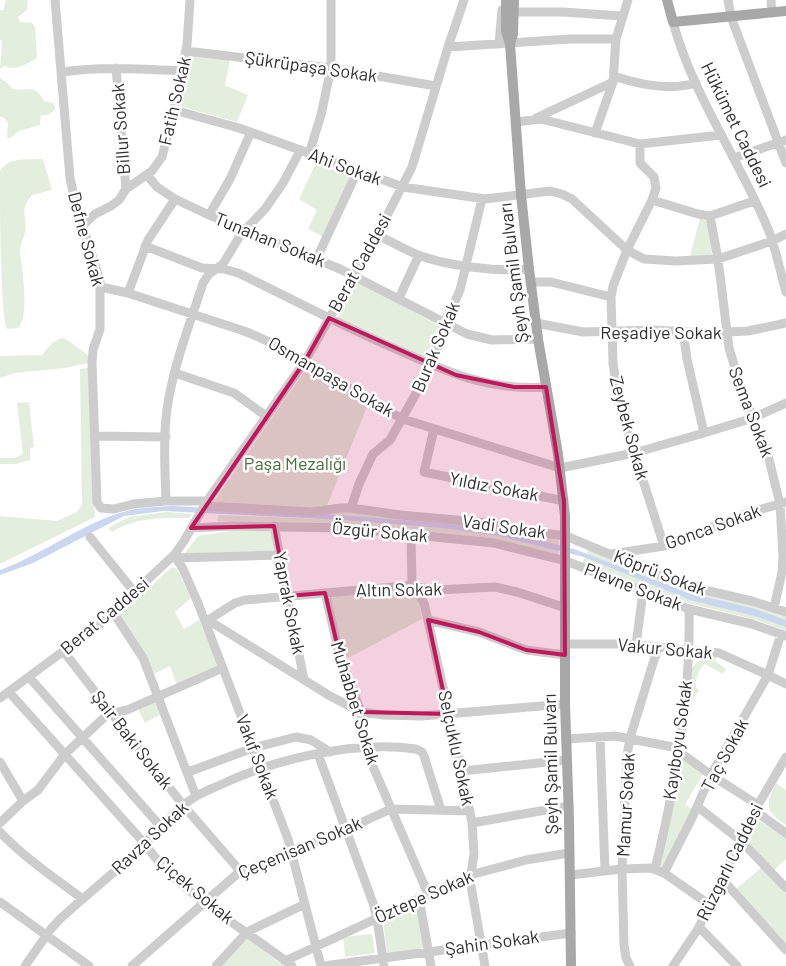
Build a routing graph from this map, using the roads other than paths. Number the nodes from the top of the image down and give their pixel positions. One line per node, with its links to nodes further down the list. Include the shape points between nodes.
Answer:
1 (55, 0): 25 (street, Defne Sokak)
2 (190, 0): 21 (street, Fatih Sokak)
3 (332, 0): 23 (street)
4 (466, 0): 18 (street, via 454,42); 20 (street, Berat Caddesi)
5 (504, 0): 18 (street); 19 (main road, via 506,34)
6 (514, 0): 12 (main road, Şeyh Şamil Bulvarı)
7 (628, 0): 14 (street)
8 (668, 0): 16 (main road, Hükümet Caddesi)
9 (728, 0): 15 (street)
10 (771, 0): 13 (street)
11 (786, 11): 13 (main road)
12 (514, 12): 14 (street); 19 (main road, Şeyh Şamil Bulvarı)
13 (772, 13): 15 (main road)
14 (622, 16): 17 (street)
15 (731, 18): 16 (main road); 35 (street)
16 (673, 22): 27 (street, Hükümet Caddesi)
17 (616, 39): 19 (street); 26 (street)
18 (499, 41): 19 (street); 20 (street)
19 (510, 44): 31 (main road, Şeyh Şamil Bulvarı)
20 (448, 47): 28 (street, Berat Caddesi)
21 (186, 51): 23 (street, Şükrüpaşa Sokak); 24 (street, Fatih Sokak)
22 (116, 68): 24 (street); 25 (street); 43 (street, Billur Sokak)
23 (331, 68): 28 (street, Şükrüpaşa Sokak); 37 (street, via 321,115)
24 (183, 71): 29 (street, Fatih Sokak)
25 (62, 72): 51 (street, Defne Sokak, via 69,171)
26 (614, 79): 27 (street, via 651,85); 30 (street); 33 (street)
27 (696, 83): 34 (street, Hükümet Caddesi)
28 (436, 86): 42 (street, Berat Caddesi, via 418,150)
29 (174, 110): 32 (street, Ahi Sokak); 41 (street, Fatih Sokak, via 162,157)
30 (536, 119): 31 (street); 33 (street)
31 (516, 122): 44 (main road, Şeyh Şamil Bulvarı)
32 (251, 132): 37 (street, Ahi Sokak); 49 (street)
33 (595, 133): 36 (street)
34 (721, 135): 36 (street); 38 (street, Hükümet Caddesi)
35 (782, 142): 38 (street); 39 (street)
36 (640, 144): 47 (street, Zeybek Sokak, via 640,162 656,180)
37 (305, 153): 40 (street, Ahi Sokak); 52 (street)
38 (734, 158): 48 (street, Hükümet Caddesi)
39 (786, 163)
40 (357, 172): 42 (street, Ahi Sokak); 60 (street)
41 (147, 175): 43 (street, Fatih Sokak); 45 (street, Tunahan Sokak)
42 (402, 187): 46 (street, Ahi Sokak); 54 (street, Berat Caddesi)
43 (126, 189): 51 (street, Fatih Sokak, via 116,202)
44 (521, 195): 46 (street, Ahi Sokak); 57 (street, Ahi Sokak, via 550,192 567,196); 63 (main road, Şeyh Şamil Bulvarı)
45 (175, 199): 49 (street, Tunahan Sokak); 56 (street)
46 (482, 199): 61 (street, Burak Sokak)
47 (652, 200): 50 (street); 57 (street, Zeybek Sokak)
48 (754, 201): 50 (street); 55 (street, Hükümet Caddesi)
49 (209, 215): 52 (street, Tunahan Sokak)
50 (710, 216): 59 (street, Sema Sokak)
51 (83, 225): 66 (street, Defne Sokak)
52 (245, 230): 60 (street, Tunahan Sokak); 62 (street, via 223,264)
53 (786, 234): 55 (street, Ahi Sokak)
54 (377, 235): 58 (street); 64 (street, Berat Caddesi)
55 (772, 241): 59 (street, Ahi Sokak); 67 (street, Hükümet Caddesi)
56 (145, 246): 62 (street, via 202,268); 68 (street)
57 (627, 250): 59 (street, Ahi Sokak, via 637,257 653,260); 69 (street, Zeybek Sokak)
58 (419, 255): 61 (street); 70 (street)
59 (718, 259): 78 (street, Sema Sokak)
60 (316, 260): 64 (street, Tunahan Sokak)
61 (467, 265): 63 (street); 73 (street, Burak Sokak, via 458,297)
62 (216, 268): 71 (street, via 205,278); 72 (street, via 238,273)
63 (528, 269): 65 (main road, Şeyh Şamil Bulvarı)
64 (354, 276): 70 (street, Tunahan Sokak); 72 (street, Berat Caddesi)
65 (530, 282): 69 (street, via 551,282); 74 (main road, Şeyh Şamil Bulvarı)
66 (100, 287): 68 (street, Osmanpaşa Sokak); 90 (street, Defne Sokak, via 100,329 92,363)
67 (786, 292)
68 (128, 293): 71 (street, Osmanpaşa Sokak)
69 (611, 297): 77 (street, Zeybek Sokak)
70 (399, 298): 73 (street, Tunahan Sokak)
71 (193, 314): 80 (street, Osmanpaşa Sokak, via 262,338); 82 (street)
72 (329, 318): 80 (street, Berat Caddesi); 81 (street)
73 (444, 322): 79 (street, Tunahan Sokak, via 482,338); 81 (street, Burak Sokak)
74 (536, 322): 77 (street, Reşadiye Sokak, via 583,332); 79 (main road, Şeyh Şamil Bulvarı)
75 (786, 323): 78 (street, Reşadiye Sokak)
76 (683, 331): 77 (street, Reşadiye Sokak); 78 (street, Reşadiye Sokak); 89 (street)
77 (611, 332): 92 (street, Zeybek Sokak, via 618,398)
78 (726, 333): 86 (street, Sema Sokak, via 732,361)
79 (538, 339): 83 (main road, Şeyh Şamil Bulvarı)
80 (305, 361): 85 (street, Berat Caddesi); 87 (street, Osmanpaşa Sokak)
81 (431, 364): 83 (street, via 484,382 514,387); 87 (street, Burak Sokak)
82 (175, 373): 85 (street, via 234,393); 91 (street, via 167,410)
83 (546, 387): 93 (main road, Şeyh Şamil Bulvarı)
84 (786, 403): 86 (street)
85 (266, 416): 97 (street, Berat Caddesi)
86 (753, 418): 89 (street); 96 (street, Sema Sokak, via 766,447)
87 (403, 419): 88 (street, Osmanpaşa Sokak); 99 (street, Burak Sokak, via 388,443 373,454)
88 (434, 429): 93 (street, Osmanpaşa Sokak); 95 (street, Yıldız Sokak, via 424,472)
89 (704, 433): 92 (street)
90 (94, 436): 91 (street); 98 (street, Defne Sokak)
91 (166, 437): 94 (street)
92 (634, 453): 93 (street); 106 (street, Zeybek Sokak)
93 (560, 468): 95 (main road, Şeyh Şamil Bulvarı)
94 (166, 501): 97 (street, Vadi Sokak); 98 (street, Vadi Sokak, via 114,509)
95 (564, 501): 104 (main road, Şeyh Şamil Bulvarı)
96 (783, 503): 105 (street, Sema Sokak); 106 (street, Gonca Sokak, via 736,517)
97 (205, 504): 99 (street, Vadi Sokak, via 313,512); 101 (street, Berat Caddesi)
98 (99, 506)
99 (351, 508): 104 (street, Vadi Sokak, via 478,522)
100 (274, 526): 101 (street, Özgür Sokak); 102 (street, Özgür Sokak); 108 (street, Yaprak Sokak)
101 (191, 528): 109 (street, Berat Caddesi)
102 (411, 534): 110 (street, Özgür Sokak, via 488,542); 111 (street, Selçuklu Sokak)
103 (90, 537): 112 (street)
104 (566, 538): 107 (street, Köprü Sokak); 110 (main road, Şeyh Şamil Bulvarı)
105 (784, 538): 117 (street, Sema Sokak, via 782,572)
106 (664, 546): 107 (street, Gonca Sokak)
107 (610, 554): 117 (street, Köprü Sokak, via 689,588)
108 (279, 555): 109 (street); 115 (street, Yaprak Sokak)
109 (175, 556): 112 (street, Berat Caddesi); 122 (street, Vakıf Sokak)
110 (566, 561): 113 (street, Plevne Sokak); 116 (main road, Şeyh Şamil Bulvarı)
111 (412, 586): 114 (street, Altın Sokak); 116 (street, Altın Sokak, via 437,590 495,588); 121 (street, Selçuklu Sokak, via 421,598)
112 (135, 592): 119 (street, Berat Caddesi)
113 (643, 592): 118 (street, Plevne Sokak); 125 (street)
114 (324, 593): 115 (street, Altın Sokak); 139 (street, Muhabbet Sokak, via 340,657)
115 (286, 596): 122 (street, Altın Sokak, via 240,601); 133 (street, Yaprak Sokak)
116 (566, 608): 124 (main road, Şeyh Şamil Bulvarı)
117 (774, 608): 120 (street, Köprü Sokak)
118 (689, 609): 123 (street, Plevne Sokak); 127 (street, Kayıboyu Sokak)
119 (113, 612): 128 (street, Berat Caddesi); 136 (street, via 141,653)
120 (786, 612)
121 (428, 620): 129 (street, via 479,632 526,650); 141 (street, Selçuklu Sokak)
122 (207, 621): 130 (street, Vakıf Sokak); 133 (street)
123 (784, 635): 131 (street, Taç Sokak)
124 (566, 644): 125 (street, Vakur Sokak); 129 (main road, Şeyh Şamil Bulvarı)
125 (636, 645): 126 (street, Vakur Sokak)
126 (658, 647): 127 (street, Vakur Sokak); 144 (street, Mamur Sokak)
127 (690, 650): 131 (street, Vakur Sokak, via 726,655); 148 (street, Kayıboyu Sokak)
128 (64, 652): 132 (street, Berat Caddesi); 140 (street, Şair Baki Sokak)
129 (565, 655): 138 (main road, Şeyh Şamil Bulvarı)
130 (223, 668): 136 (street); 146 (street, Vakıf Sokak)
131 (768, 674): 134 (street, Vakur Sokak); 158 (street, Taç Sokak)
132 (29, 677): 135 (street, Berat Caddesi); 143 (street)
133 (304, 680): 139 (street)
134 (786, 684)
135 (9, 692): 137 (street, Berat Caddesi); 150 (street, Çiçek Sokak)
136 (158, 696): 140 (street, via 127,710); 157 (street)
137 (0, 698)
138 (565, 704): 141 (street); 145 (main road, Şeyh Şamil Bulvarı)
139 (361, 712): 141 (street, via 413,716); 147 (street, Muhabbet Sokak)
140 (111, 713): 143 (street); 161 (street, Şair Baki Sokak)
141 (448, 714): 156 (street, Selçuklu Sokak)
142 (600, 736): 144 (street); 145 (street); 180 (street)
143 (82, 737): 150 (street); 170 (street)
144 (630, 738): 148 (street); 178 (street, Mamur Sokak)
145 (566, 739): 153 (main road, Şeyh Şamil Bulvarı)
146 (253, 748): 149 (street, via 301,737); 155 (street, Vakıf Sokak); 157 (street)
147 (365, 748): 149 (street, Ravza Sokak); 165 (street, Muhabbet Sokak); 166 (street, Ravza Sokak, via 410,748 422,752)
148 (678, 750): 158 (street); 179 (street, Kayıboyu Sokak)
149 (330, 752): 151 (street, Ravza Sokak)
150 (65, 754): 160 (street, via 42,786); 175 (street, Çiçek Sokak)
151 (318, 754): 155 (street, Ravza Sokak); 171 (street)
152 (786, 757): 164 (street, Rüzgarlı Caddesi)
153 (567, 760): 156 (street); 162 (main road, Şeyh Şamil Bulvarı)
154 (0, 762): 160 (street)
155 (261, 769): 159 (street, Ravza Sokak); 176 (street, Vakıf Sokak)
156 (462, 771): 167 (street, Selçuklu Sokak)
157 (188, 772): 159 (street)
158 (711, 775): 163 (street, Taç Sokak); 164 (street)
159 (196, 796): 161 (street, Ravza Sokak)
160 (23, 801): 168 (street)
161 (183, 805): 170 (street, Ravza Sokak); 181 (street, Şair Baki Sokak)
162 (569, 806): 169 (street); 177 (main road, Şeyh Şamil Bulvarı)
163 (698, 807): 174 (street); 182 (street, Taç Sokak)
164 (756, 808): 173 (street); 174 (street, Rüzgarlı Caddesi)
165 (391, 809): 166 (street, Çeçenisan Sokak); 171 (street, Çeçenisan Sokak); 187 (street, Muhabbet Sokak)
166 (440, 810): 167 (street, Çeçenisan Sokak)
167 (470, 811): 169 (street, Selçuklu Sokak)
168 (0, 823)
169 (472, 823): 183 (street, Selçuklu Sokak, via 474,854)
170 (161, 827): 175 (street, Ravza Sokak)
171 (347, 829): 176 (street, Çeçenisan Sokak); 194 (street)
172 (0, 832): 189 (street, via 35,864)
173 (786, 833)
174 (740, 840): 185 (street, Rüzgarlı Caddesi); 186 (street)
175 (145, 844): 189 (street, Ravza Sokak); 190 (street, Çiçek Sokak, via 160,864)
176 (292, 851): 181 (street, Çeçenisan Sokak); 192 (street, Vakıf Sokak)
177 (569, 853): 183 (street, Öztepe Sokak); 184 (main road, Şeyh Şamil Bulvarı)
178 (622, 869): 179 (street); 180 (street); 213 (street, Mamur Sokak, via 624,945)
179 (655, 869): 182 (street)
180 (605, 871): 184 (street)
181 (241, 872): 190 (street, Çeçenisan Sokak)
182 (664, 874): 193 (street)
183 (470, 875): 187 (street, Öztepe Sokak); 199 (street, Selçuklu Sokak)
184 (570, 875): 197 (main road, Şeyh Şamil Bulvarı)
185 (722, 879): 193 (street, Rüzgarlı Caddesi); 201 (street)
186 (786, 888)
187 (428, 894): 188 (street, Öztepe Sokak)
188 (419, 898): 194 (street, Öztepe Sokak); 202 (street)
189 (83, 899): 198 (street, Ravza Sokak)
190 (204, 901): 196 (street, Çiçek Sokak); 207 (street, Çeçenisan Sokak)
191 (0, 902): 198 (street)
192 (305, 904): 196 (street); 200 (street, Vakıf Sokak)
193 (710, 905): 195 (street, Rüzgarlı Caddesi)
194 (377, 918): 200 (street, Öztepe Sokak); 203 (street)
195 (699, 927): 214 (street, Rüzgarlı Caddesi); 215 (street)
196 (247, 932): 204 (street, Çiçek Sokak); 208 (street)
197 (571, 933): 199 (street, Şahin Sokak); 212 (main road, Şeyh Şamil Bulvarı)
198 (47, 934): 205 (street, Ravza Sokak); 206 (street)
199 (481, 944): 202 (street, Şahin Sokak); 211 (street, Selçuklu Sokak)
200 (316, 946): 204 (street, Öztepe Sokak); 209 (street, Vakıf Sokak)
201 (786, 950)
202 (428, 951): 203 (street, Şahin Sokak); 210 (street)
203 (383, 962): 209 (street, Şahin Sokak)
204 (288, 963)
205 (25, 966)
206 (89, 966)
207 (132, 966)
208 (216, 966)
209 (322, 966)
210 (431, 966)
211 (485, 966)
212 (572, 966)
213 (630, 966)
214 (673, 966)
215 (737, 966)

